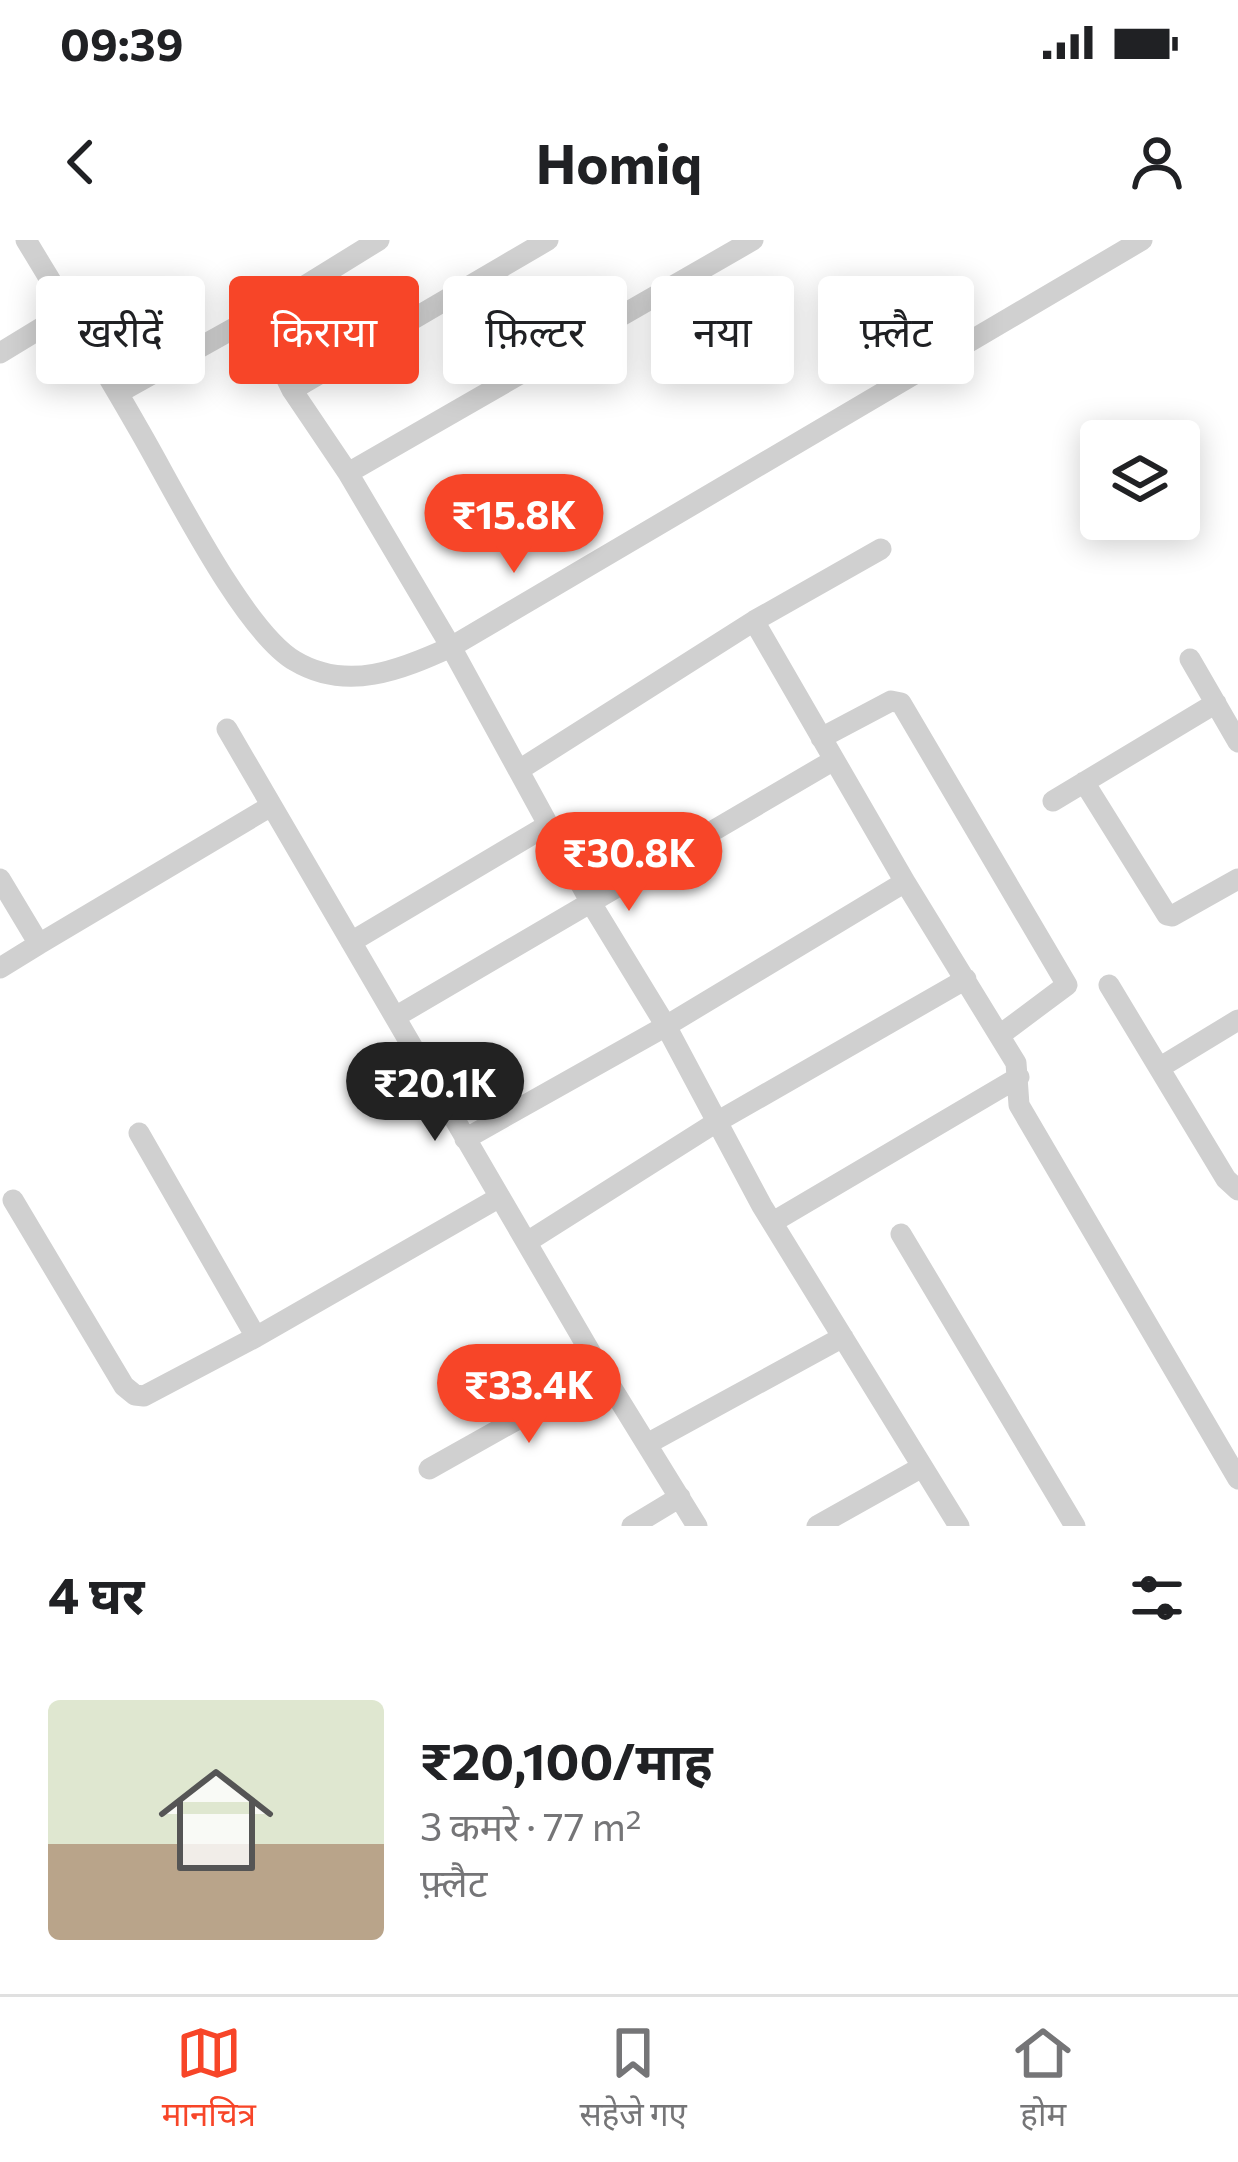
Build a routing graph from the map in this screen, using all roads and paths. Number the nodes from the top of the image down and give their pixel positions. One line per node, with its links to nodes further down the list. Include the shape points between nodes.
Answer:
1 (26, 240): 6 (street)
2 (379, 240): 7 (street)
3 (548, 240): 13 (street)
4 (753, 240): 15 (street)
5 (1142, 240): 18 (street)
6 (48, 276)
7 (321, 276)
8 (36, 331): 10 (street)
9 (229, 331): 14 (street)
10 (0, 353)
11 (113, 384): 14 (street)
12 (289, 384): 13 (street)
13 (292, 390): 15 (street)
14 (118, 393): 18 (street, via 219,567 266,637 295,662 337,676 371,676)
15 (348, 473): 18 (street)
16 (881, 549): 17 (street)
17 (754, 621): 22 (street); 25 (street)
18 (451, 647): 25 (street)
19 (1190, 658): 20 (street)
20 (1216, 704): 23 (street); 26 (street)
21 (227, 729): 28 (street)
22 (821, 738): 24 (street); 42 (street, via 891,700 901,703 1066,985)
23 (1238, 742)
24 (834, 760): 32 (street); 33 (street)
25 (519, 770): 29 (street)
26 (1084, 782): 27 (street); 31 (street, via 1167,915)
27 (1053, 801)
28 (271, 806): 34 (street); 35 (street)
29 (548, 825): 33 (street); 34 (street)
30 (0, 879): 35 (street)
31 (1238, 879)
32 (905, 882): 37 (street); 41 (street)
33 (591, 903): 39 (street); 41 (street)
34 (351, 942): 39 (street)
35 (39, 944): 36 (street)
36 (0, 968)
37 (966, 979): 42 (street); 45 (street)
38 (1109, 985): 43 (street)
39 (395, 1017): 47 (street)
40 (1238, 1020): 43 (street)
41 (666, 1026): 45 (street); 47 (street)
42 (1000, 1035): 44 (street)
43 (1159, 1067): 48 (street)
44 (1019, 1076): 51 (street); 60 (street, via 1019,1105)
45 (715, 1123): 51 (street); 53 (street)
46 (139, 1133): 54 (street)
47 (465, 1139): 49 (street)
48 (1238, 1190)
49 (500, 1197): 53 (street); 54 (street)
50 (13, 1200): 54 (street, via 135,1395)
51 (772, 1222): 55 (street)
52 (901, 1234): 66 (street)
53 (527, 1242): 56 (street)
54 (256, 1337)
55 (843, 1337): 57 (street); 58 (street)
56 (602, 1372): 57 (street); 59 (street)
57 (647, 1444): 61 (street)
58 (922, 1467): 64 (street); 65 (street)
59 (429, 1469)
60 (1238, 1479)
61 (680, 1497): 62 (street); 63 (street)
62 (632, 1526)
63 (697, 1526)
64 (817, 1526)
65 (959, 1526)
66 (1076, 1526)

